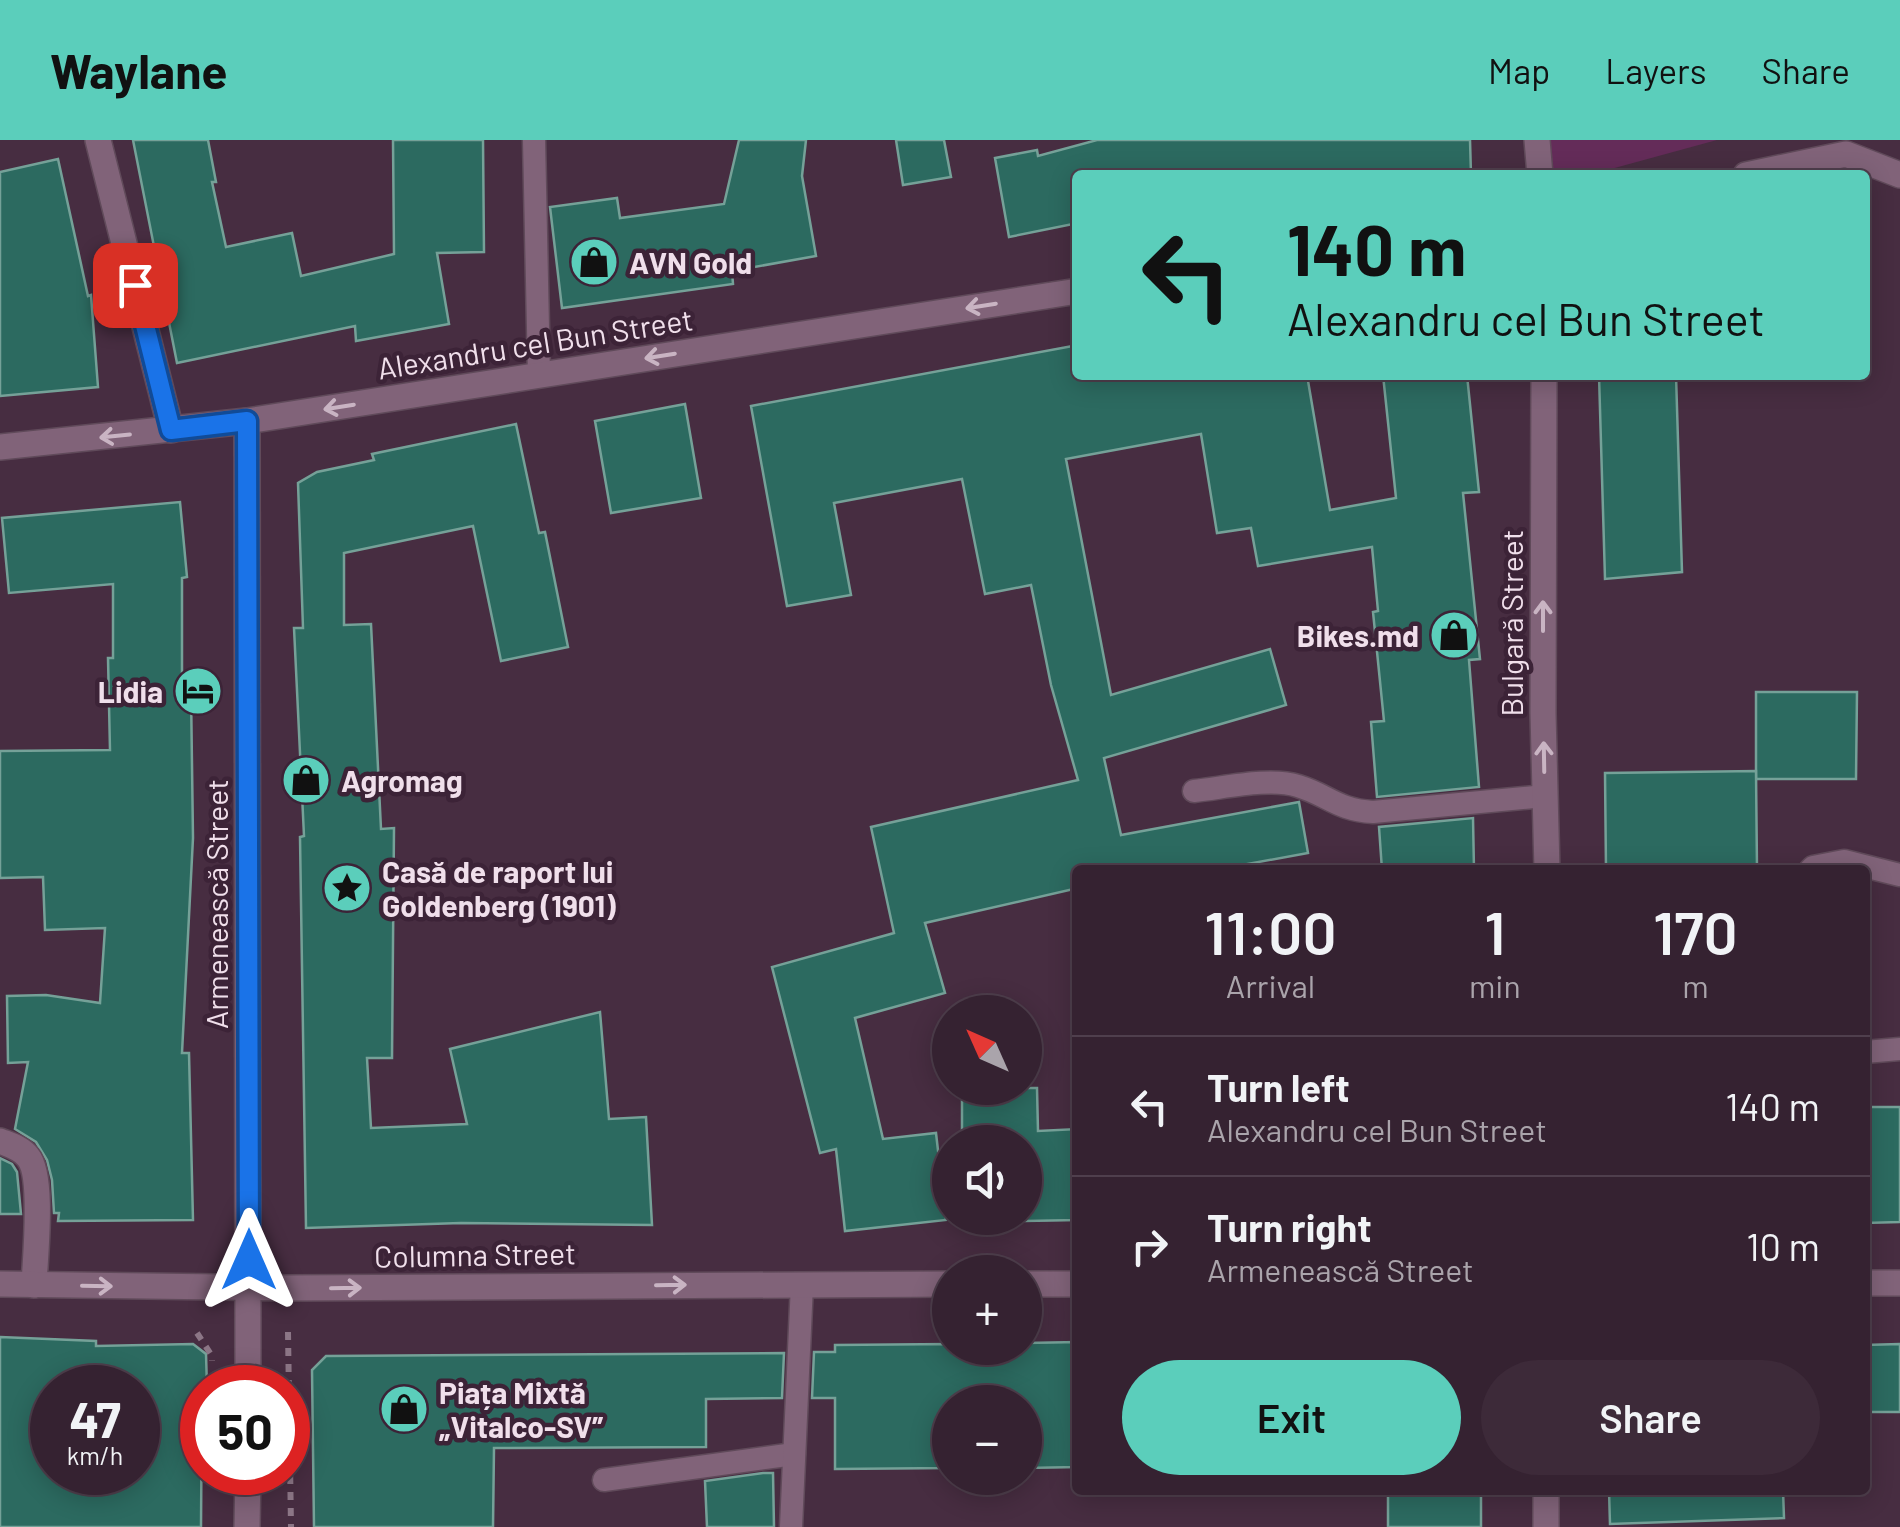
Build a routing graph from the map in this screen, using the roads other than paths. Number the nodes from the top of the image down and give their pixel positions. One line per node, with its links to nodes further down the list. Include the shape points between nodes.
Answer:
1 (98, 140): 12 (main road)
2 (534, 140): 9 (lane)
3 (1538, 140): 5 (main road)
4 (1841, 145): 6 (main road); 7 (main road)
5 (1540, 170)
6 (1762, 170)
7 (1900, 174)
8 (1072, 292): 9 (main road, Alexandru cel Bun Street, one-way to 9)
9 (539, 375): 11 (main road, Alexandru cel Bun Street, one-way to 11)
10 (1544, 380): 15 (main road, Bulgară Street, one-way to 10)
11 (247, 421): 12 (main road, Alexandru cel Bun Street); 32 (main road, Armenească Street)
12 (171, 430): 13 (main road, Alexandru cel Bun Street, one-way to 13)
13 (0, 448)
14 (1194, 791): 15 (lane, via 1273,783 1373,812)
15 (1545, 796): 16 (main road, Bulgară Street)
16 (1547, 865)
17 (1819, 865): 18 (lane)
18 (1860, 865)
19 (1870, 868): 20 (lane)
20 (1900, 875)
21 (1900, 1050): 22 (lane)
22 (1870, 1052)
23 (0, 1141): 31 (main road, via 24,1153 35,1170)
24 (1870, 1283): 25 (main road)
25 (1900, 1283)
26 (0, 1284): 31 (main road, Columna Street)
27 (802, 1284): 28 (main road, Columna Street); 32 (main road, Columna Street, one-way to 27); 34 (lane)
28 (932, 1284)
29 (1042, 1284): 30 (main road)
30 (1072, 1284)
31 (34, 1285): 32 (main road, Columna Street, one-way to 32)
32 (248, 1288): 33 (main road, Armenească Street)
33 (248, 1365)
34 (794, 1454): 35 (lane); 39 (lane)
35 (604, 1480)
36 (248, 1495): 38 (main road)
37 (1546, 1495): 40 (main road)
38 (248, 1527)
39 (791, 1527)
40 (1546, 1527)

